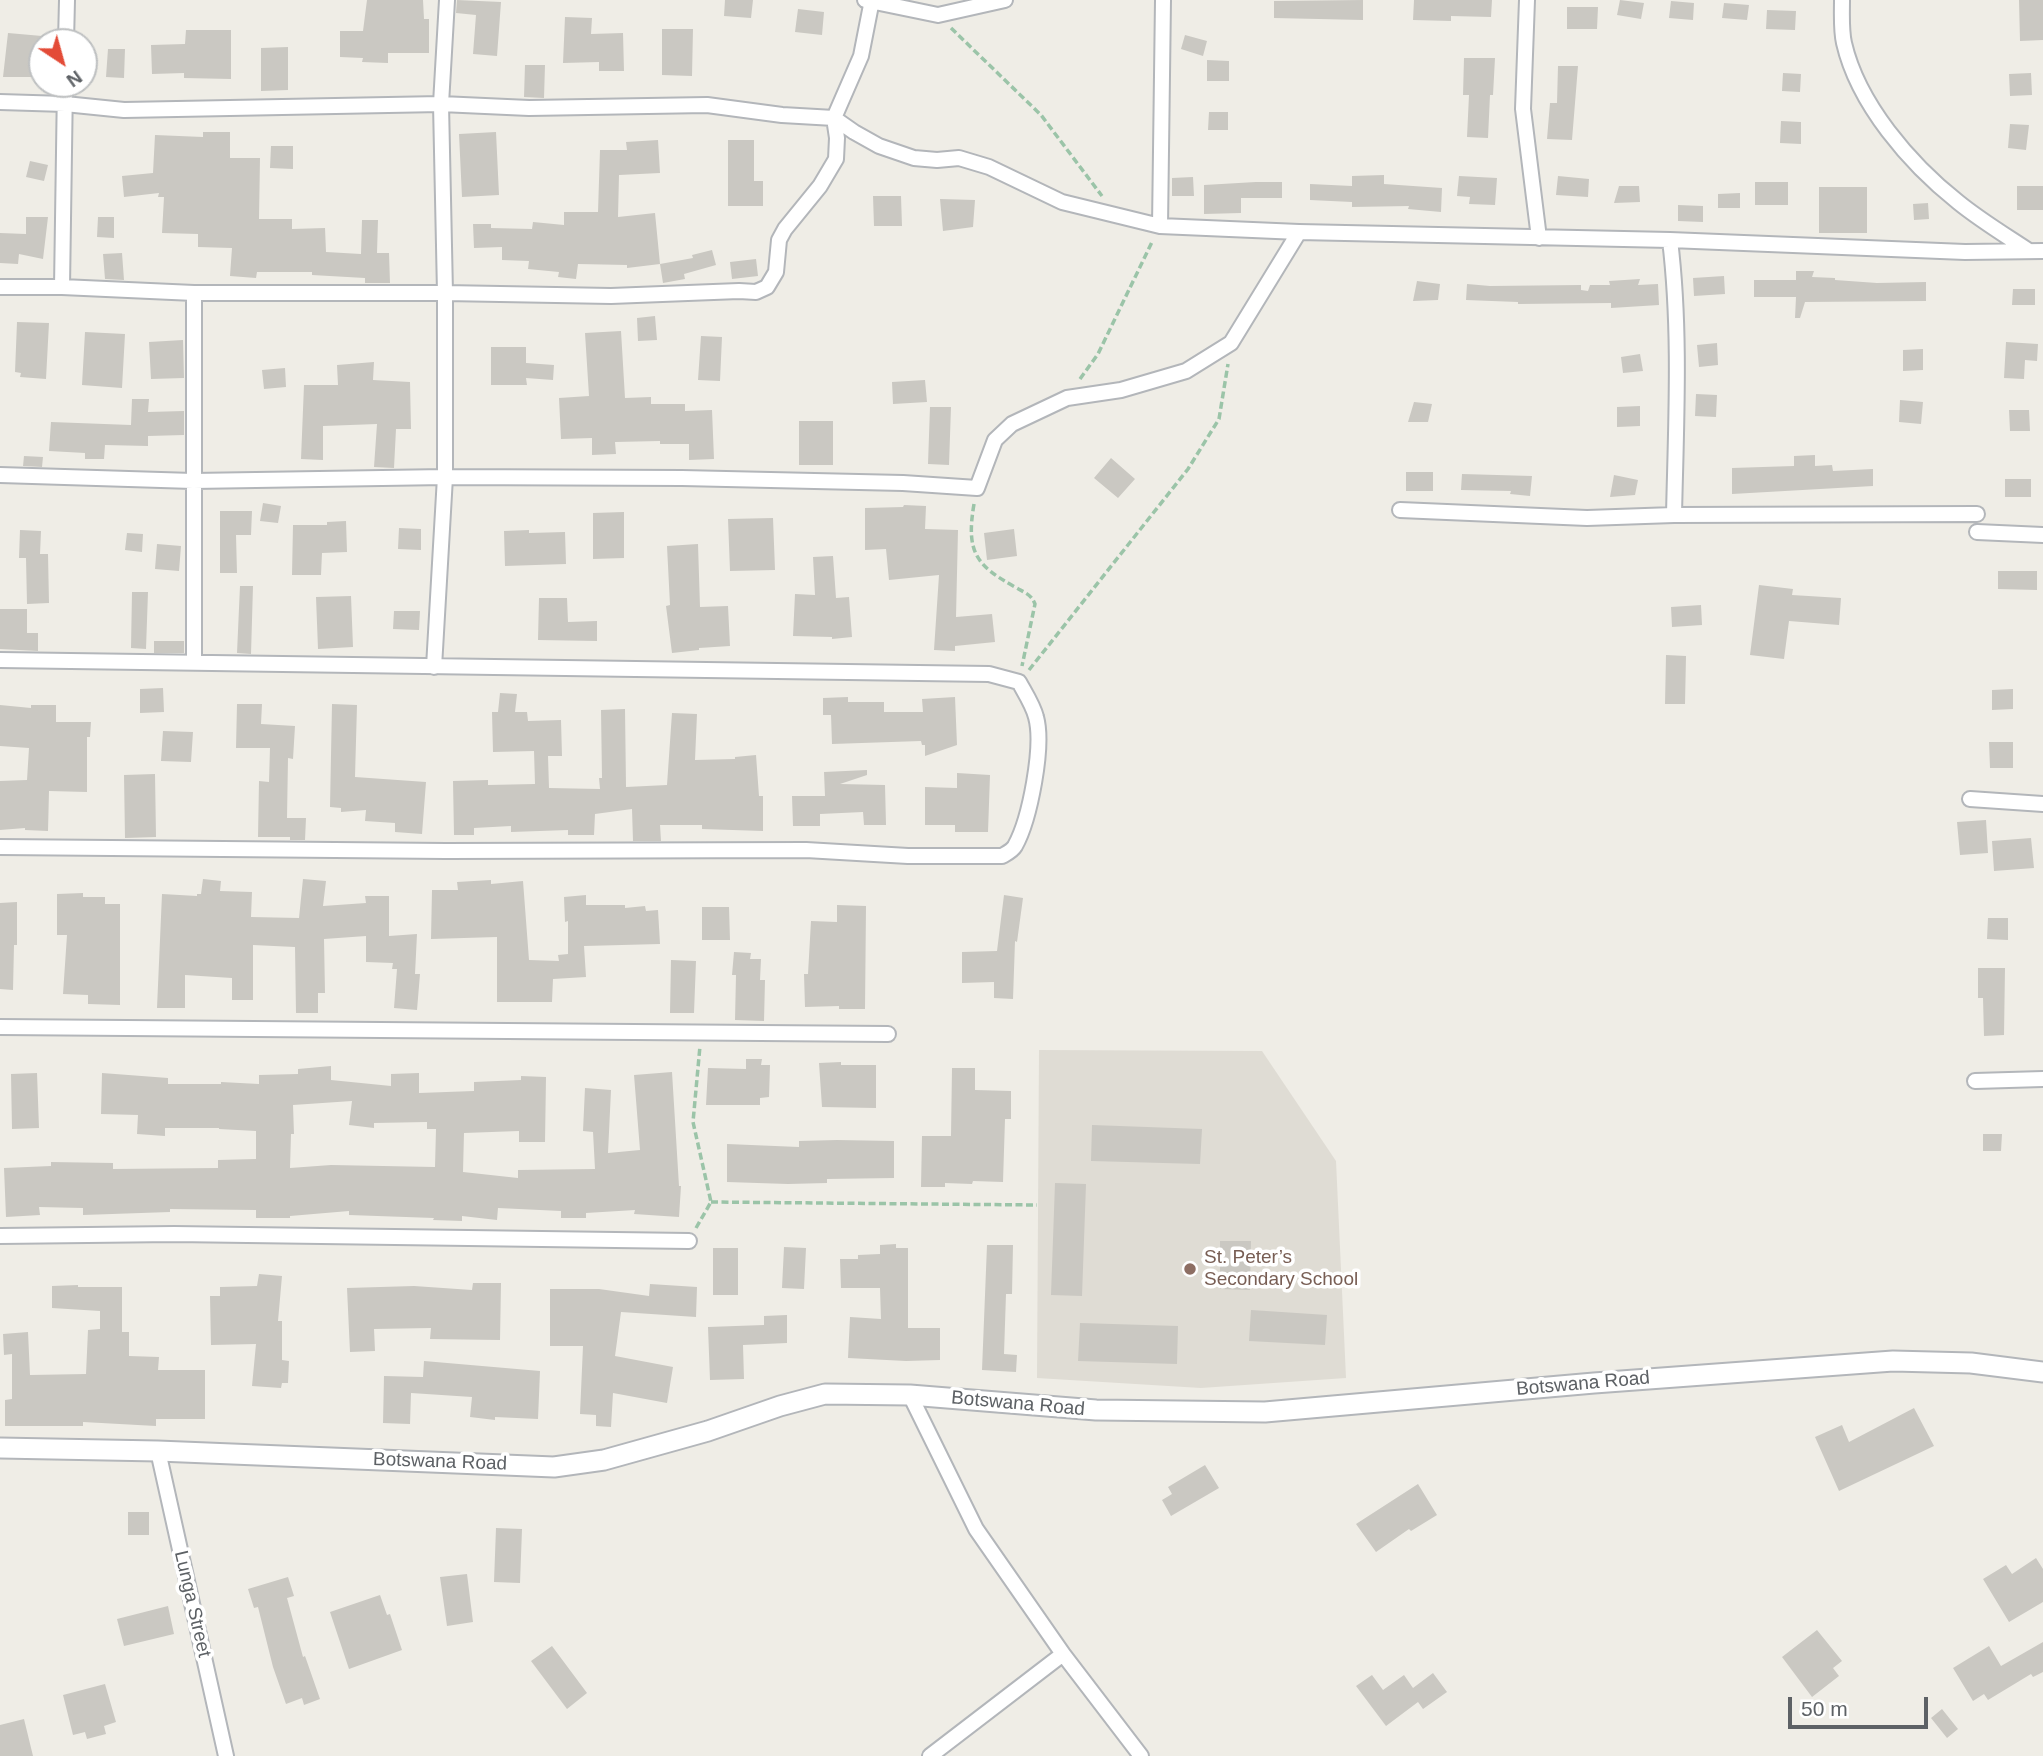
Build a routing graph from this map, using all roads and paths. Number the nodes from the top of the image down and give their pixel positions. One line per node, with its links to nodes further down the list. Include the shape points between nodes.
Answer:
1 (67, 0): 9 (street)
2 (447, 0): 13 (street)
3 (1005, 0): 8 (street)
4 (1163, 0): 16 (street)
5 (1527, 0): 18 (street, via 1523,109)
6 (1842, 0): 20 (street, via 1844,42 1875,113 1906,153 1957,202)
7 (869, 1): 8 (street); 14 (street, via 861,56)
8 (938, 15): 15 (path, via 1041,115)
9 (66, 28)
10 (65, 98): 12 (street)
11 (0, 102): 12 (street)
12 (65, 104): 13 (street, via 124,110); 22 (street)
13 (441, 104): 14 (street, via 529,108 707,105); 24 (street)
14 (834, 118): 15 (street, via 871,141 914,158 959,158 989,167 1062,202); 24 (street, via 836,159 779,240 776,272 767,288 611,296)
15 (1118, 217): 16 (street)
16 (1160, 226): 17 (street); 26 (path, via 1098,354)
17 (1299, 232): 18 (street); 25 (street)
18 (1539, 238): 19 (street)
19 (1670, 240): 20 (street); 33 (street, via 1677,353)
20 (2036, 251)
21 (0, 287): 22 (street)
22 (62, 287): 23 (street)
23 (194, 293): 24 (street); 29 (street)
24 (445, 293): 28 (street)
25 (1231, 343): 26 (street, via 1186,371 1121,390); 39 (path, via 1219,419 1194,459)
26 (1067, 398): 30 (street, via 1012,424 995,440)
27 (0, 475): 29 (street)
28 (445, 477): 29 (street); 30 (street, via 770,479); 38 (street)
29 (192, 481): 37 (street)
30 (976, 488): 39 (path, via 973,552 987,570 1032,596 1035,604)
31 (1400, 510): 33 (street, via 1587,518)
32 (1977, 514): 33 (street)
33 (1674, 515)
34 (1977, 532): 35 (street)
35 (2043, 536)
36 (0, 660): 37 (street)
37 (194, 662): 38 (street)
38 (434, 667): 39 (street, via 975,673)
39 (1019, 682): 42 (street, via 1036,716 1040,748 1020,834 1014,849 1002,856 806,850)
40 (1970, 799): 41 (street)
41 (2043, 804)
42 (0, 847)
43 (0, 1027): 44 (street)
44 (702, 1033): 45 (street); 48 (path, via 693,1122)
45 (888, 1034)
46 (2043, 1079): 47 (street)
47 (1975, 1081)
48 (711, 1202): 49 (path); 51 (path)
49 (1037, 1205)
50 (0, 1236): 51 (street)
51 (689, 1241)
52 (2043, 1372): 53 (street, Botswana Road, via 1971,1363 1893,1361 1265,1412 1096,1410)
53 (911, 1395): 55 (street, Botswana Road, via 825,1394 604,1460 554,1466); 56 (street, via 976,1529)
54 (0, 1448): 55 (street, Botswana Road)
55 (158, 1451): 57 (street, Lunga Street)
56 (1063, 1654): 58 (street); 59 (street)
57 (226, 1756)
58 (929, 1756)
59 (1141, 1756)

